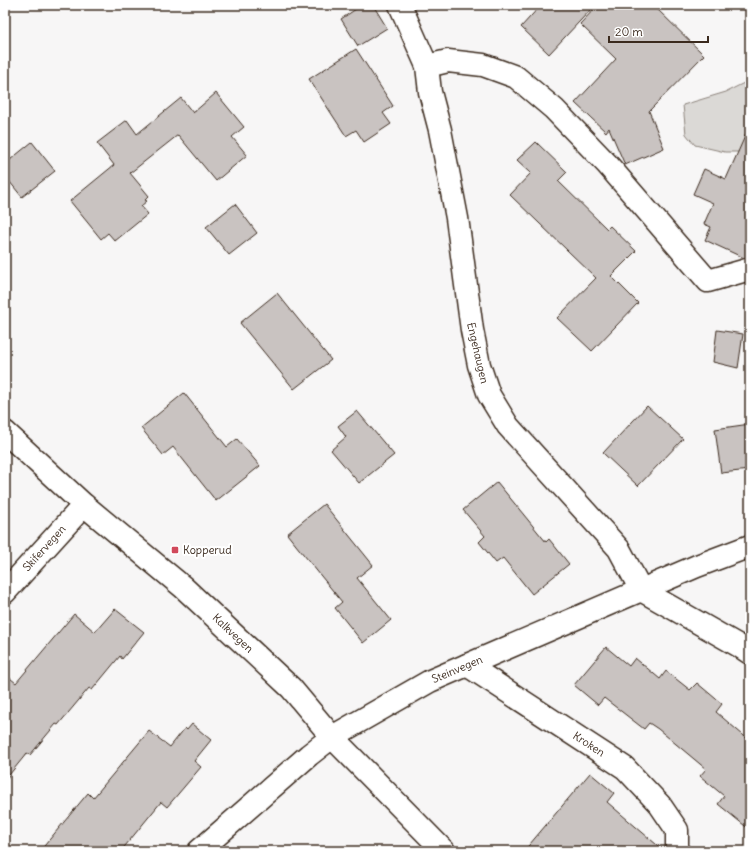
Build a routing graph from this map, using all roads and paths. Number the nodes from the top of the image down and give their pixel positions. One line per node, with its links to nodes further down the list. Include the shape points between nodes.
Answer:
1 (400, 5): 2 (street, Engehaugen)
2 (427, 66): 3 (street, via 448,61 483,65 516,77 554,109 607,164 708,281); 7 (street, Engehaugen, via 430,92 457,218 472,330 479,365 489,395 508,426 619,549)
3 (750, 269)
4 (5, 432): 5 (street, Kalkvegen)
5 (84, 505): 8 (street, Skifervegen); 11 (street, Kalkvegen, via 183,587 285,682)
6 (750, 546): 7 (street, Steinvegen)
7 (640, 590): 9 (street); 10 (street, Steinvegen)
8 (5, 592)
9 (750, 653)
10 (467, 665): 11 (street, Steinvegen, via 430,681); 14 (street, Kroken, via 625,768 660,806 677,830)
11 (332, 738): 12 (street, Steinvegen); 13 (street, Kalkvegen)
12 (199, 851)
13 (444, 851)
14 (677, 851)

